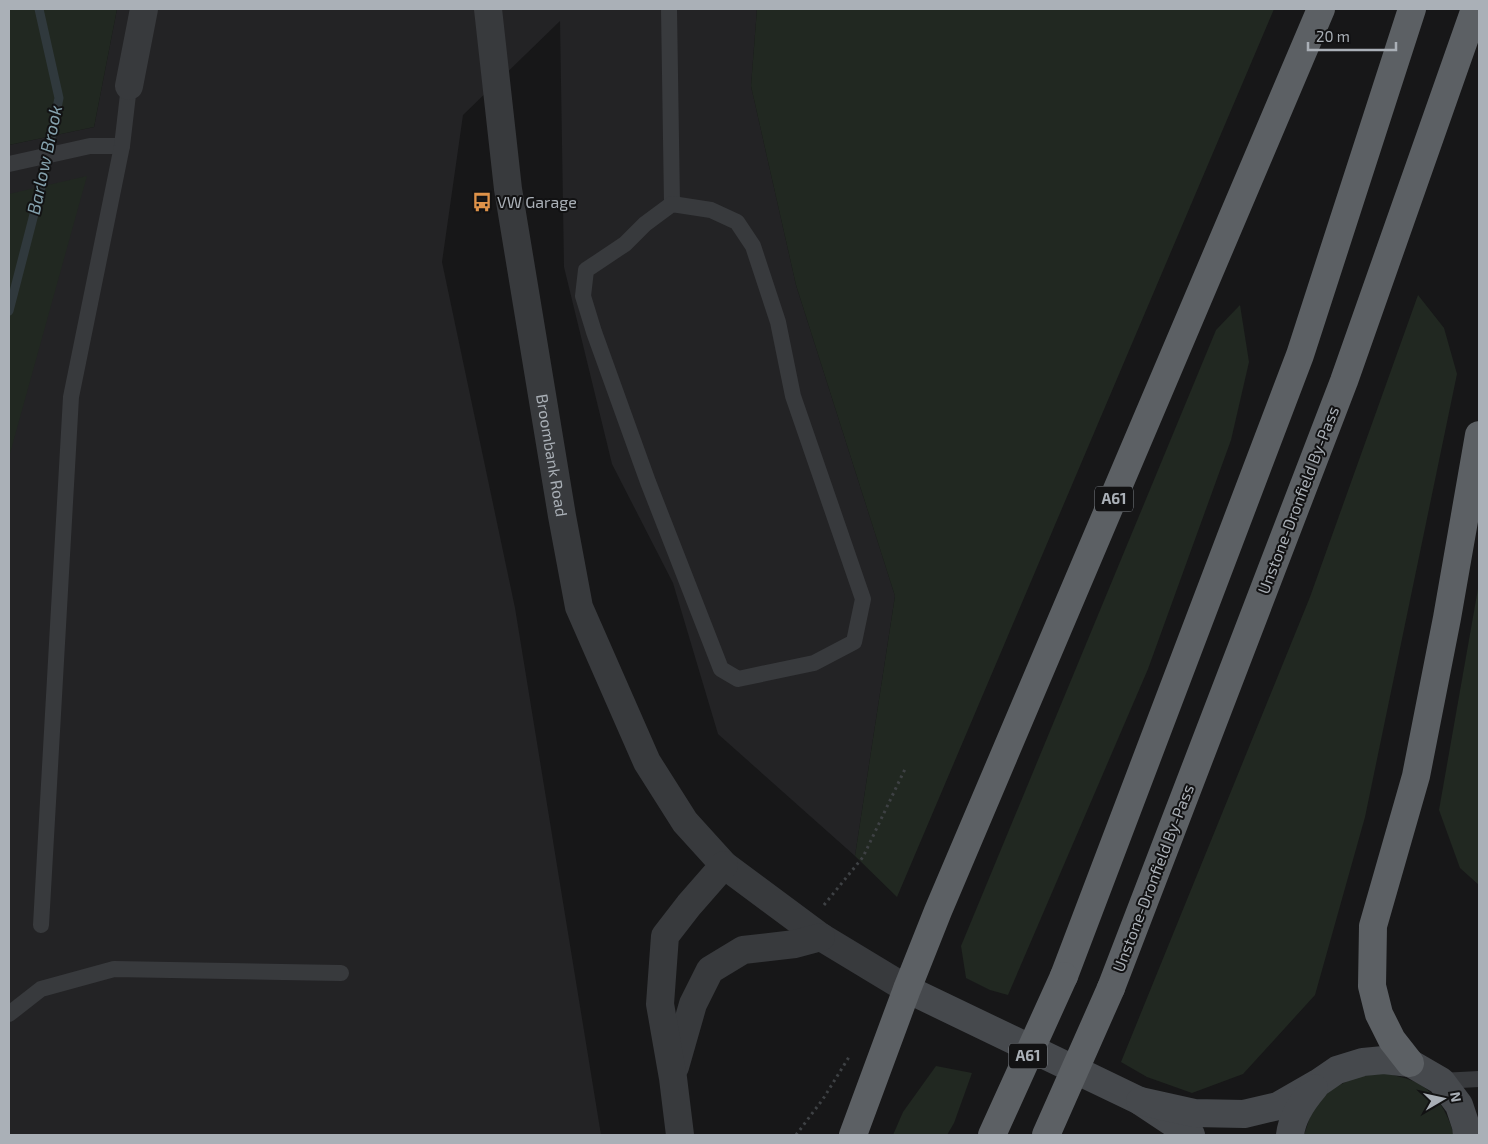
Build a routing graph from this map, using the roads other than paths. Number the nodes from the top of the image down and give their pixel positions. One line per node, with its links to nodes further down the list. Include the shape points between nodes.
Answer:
1 (144, 9): 7 (street)
2 (488, 9): 12 (street, Broombank Road, via 508,189 579,607 647,762 685,822)
3 (669, 9): 10 (lane)
4 (1321, 9): 16 (highway, A61)
5 (1412, 9): 26 (highway, A61, bridge, via 1300,355 1064,976)
6 (1475, 9): 27 (highway, Unstone-Dronfield By-Pass, bridge, via 1344,381 1110,988)
7 (129, 86): 8 (lane)
8 (122, 146): 9 (lane, via 90,146); 13 (lane, via 71,397)
9 (9, 164)
10 (672, 204): 10 (lane, via 711,210 737,222 753,246 778,322 793,396 863,599 854,642 814,662 738,679 720,669 648,482 583,296 586,270 624,244)
11 (1479, 435): 18 (highway, via 1416,776 1373,926 1372,986 1379,1014 1392,1040)
12 (724, 865): 14 (street, Broombank Road); 19 (street, via 665,936 660,1004)
13 (41, 925)
14 (814, 932): 16 (street, Broombank Road); 19 (street, via 795,944 743,950 710,970 693,1004)
15 (340, 973): 17 (lane, via 114,969 42,988)
16 (907, 989): 23 (main road); 25 (highway, A61)
17 (9, 1014)
18 (1410, 1063): 21 (main road); 22 (main road, via 1364,1062 1337,1070)
19 (672, 1078): 24 (street)
20 (1479, 1079): 21 (lane)
21 (1441, 1081): 30 (main road, via 1459,1105)
22 (1318, 1083): 23 (main road, via 1278,1106 1244,1114 1194,1113); 29 (main road, via 1302,1102)
23 (1140, 1101): 28 (main road)
24 (680, 1135)
25 (853, 1135)
26 (992, 1135)
27 (1046, 1135)
28 (1191, 1135)
29 (1290, 1135)
30 (1467, 1135)

